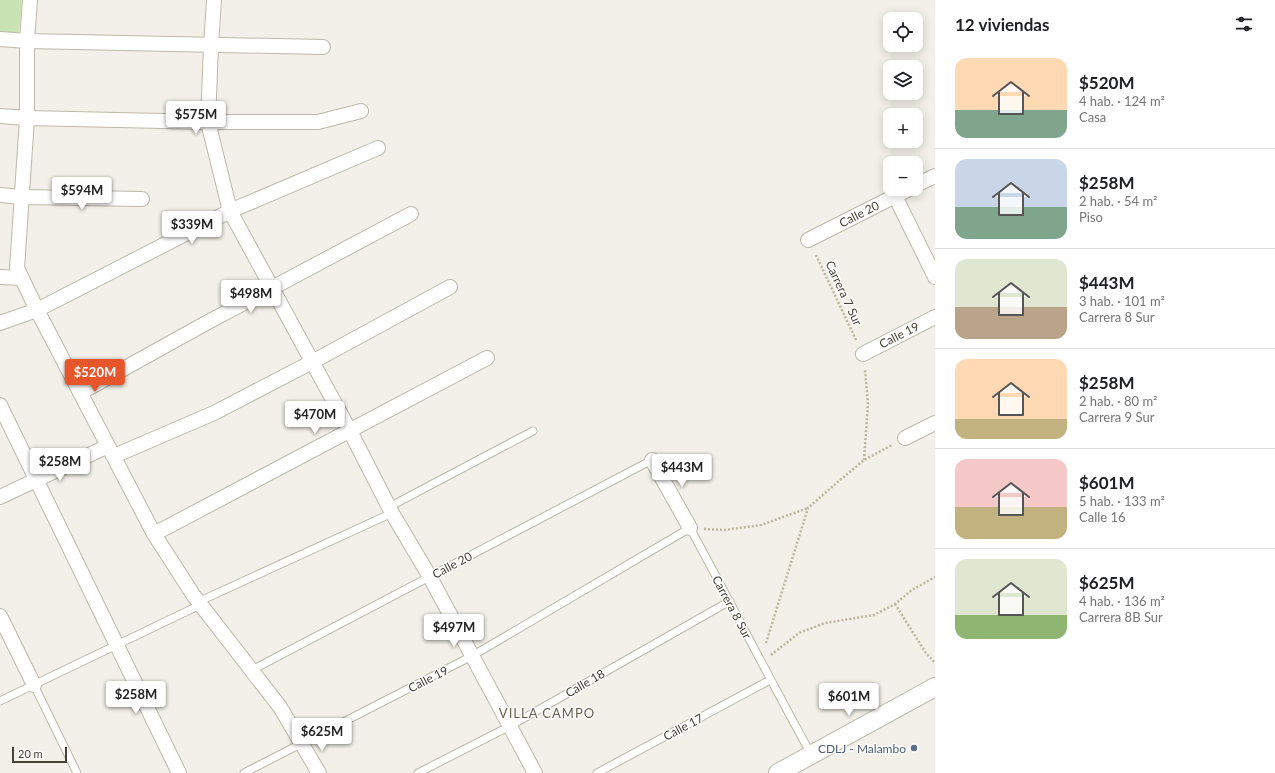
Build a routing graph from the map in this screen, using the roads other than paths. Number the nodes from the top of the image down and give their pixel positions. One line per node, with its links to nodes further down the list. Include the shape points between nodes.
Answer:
1 (30, 0): 4 (street)
2 (214, 0): 5 (street)
3 (0, 40): 4 (street)
4 (27, 41): 5 (street); 9 (street)
5 (211, 45): 6 (street); 10 (street)
6 (323, 47)
7 (361, 111): 10 (street, via 318,122)
8 (0, 116): 9 (street)
9 (27, 118): 10 (street); 16 (street)
10 (208, 122): 18 (street)
11 (378, 148): 18 (street)
12 (935, 176): 13 (street)
13 (923, 182)
14 (0, 195): 16 (street)
15 (896, 196): 20 (street, Calle 20); 22 (street)
16 (22, 197): 17 (street); 23 (street, via 17,268)
17 (142, 199)
18 (230, 211): 25 (street); 26 (street)
19 (411, 214): 25 (street)
20 (808, 240)
21 (0, 277): 23 (street)
22 (935, 277)
23 (22, 278): 26 (street)
24 (450, 287): 31 (street)
25 (272, 288): 31 (street); 32 (street)
26 (37, 310): 28 (street); 32 (street)
27 (935, 317): 29 (street, Calle 19)
28 (0, 323)
29 (863, 354)
30 (487, 358): 35 (street)
31 (312, 362): 35 (street); 38 (street, via 214,413)
32 (80, 392): 38 (street)
33 (0, 405): 40 (street)
34 (935, 423): 37 (street)
35 (350, 431): 42 (street); 44 (street)
36 (533, 431): 42 (lane)
37 (905, 438)
38 (111, 451): 40 (street); 44 (street)
39 (652, 460): 43 (street, Carrera 8 Sur); 45 (lane, Calle 20)
40 (36, 479): 41 (street); 49 (street)
41 (0, 497)
42 (390, 510): 45 (street); 47 (lane)
43 (690, 528): 46 (lane, Carrera 8 Sur); 50 (lane, Calle 19)
44 (154, 534): 47 (street)
45 (430, 577): 50 (street); 51 (lane, Calle 20)
46 (730, 601): 52 (lane, Carrera 8 Sur); 56 (lane, Calle 18)
47 (199, 603): 49 (lane); 51 (street)
48 (0, 616): 53 (street)
49 (116, 646): 53 (lane); 60 (street)
50 (472, 656): 56 (street); 57 (lane, Calle 19)
51 (252, 670): 57 (street, via 280,707)
52 (770, 680): 58 (lane, Carrera 8 Sur); 65 (lane, Calle 17)
53 (34, 684): 55 (lane); 59 (lane)
54 (935, 687): 58 (street)
55 (0, 701)
56 (510, 726): 63 (lane, Calle 18); 64 (street)
57 (302, 743): 61 (lane, Calle 19); 62 (street)
58 (812, 755): 66 (street)
59 (77, 773)
60 (179, 773)
61 (244, 773)
62 (319, 773)
63 (418, 773)
64 (535, 773)
65 (597, 773)
66 (778, 773)

